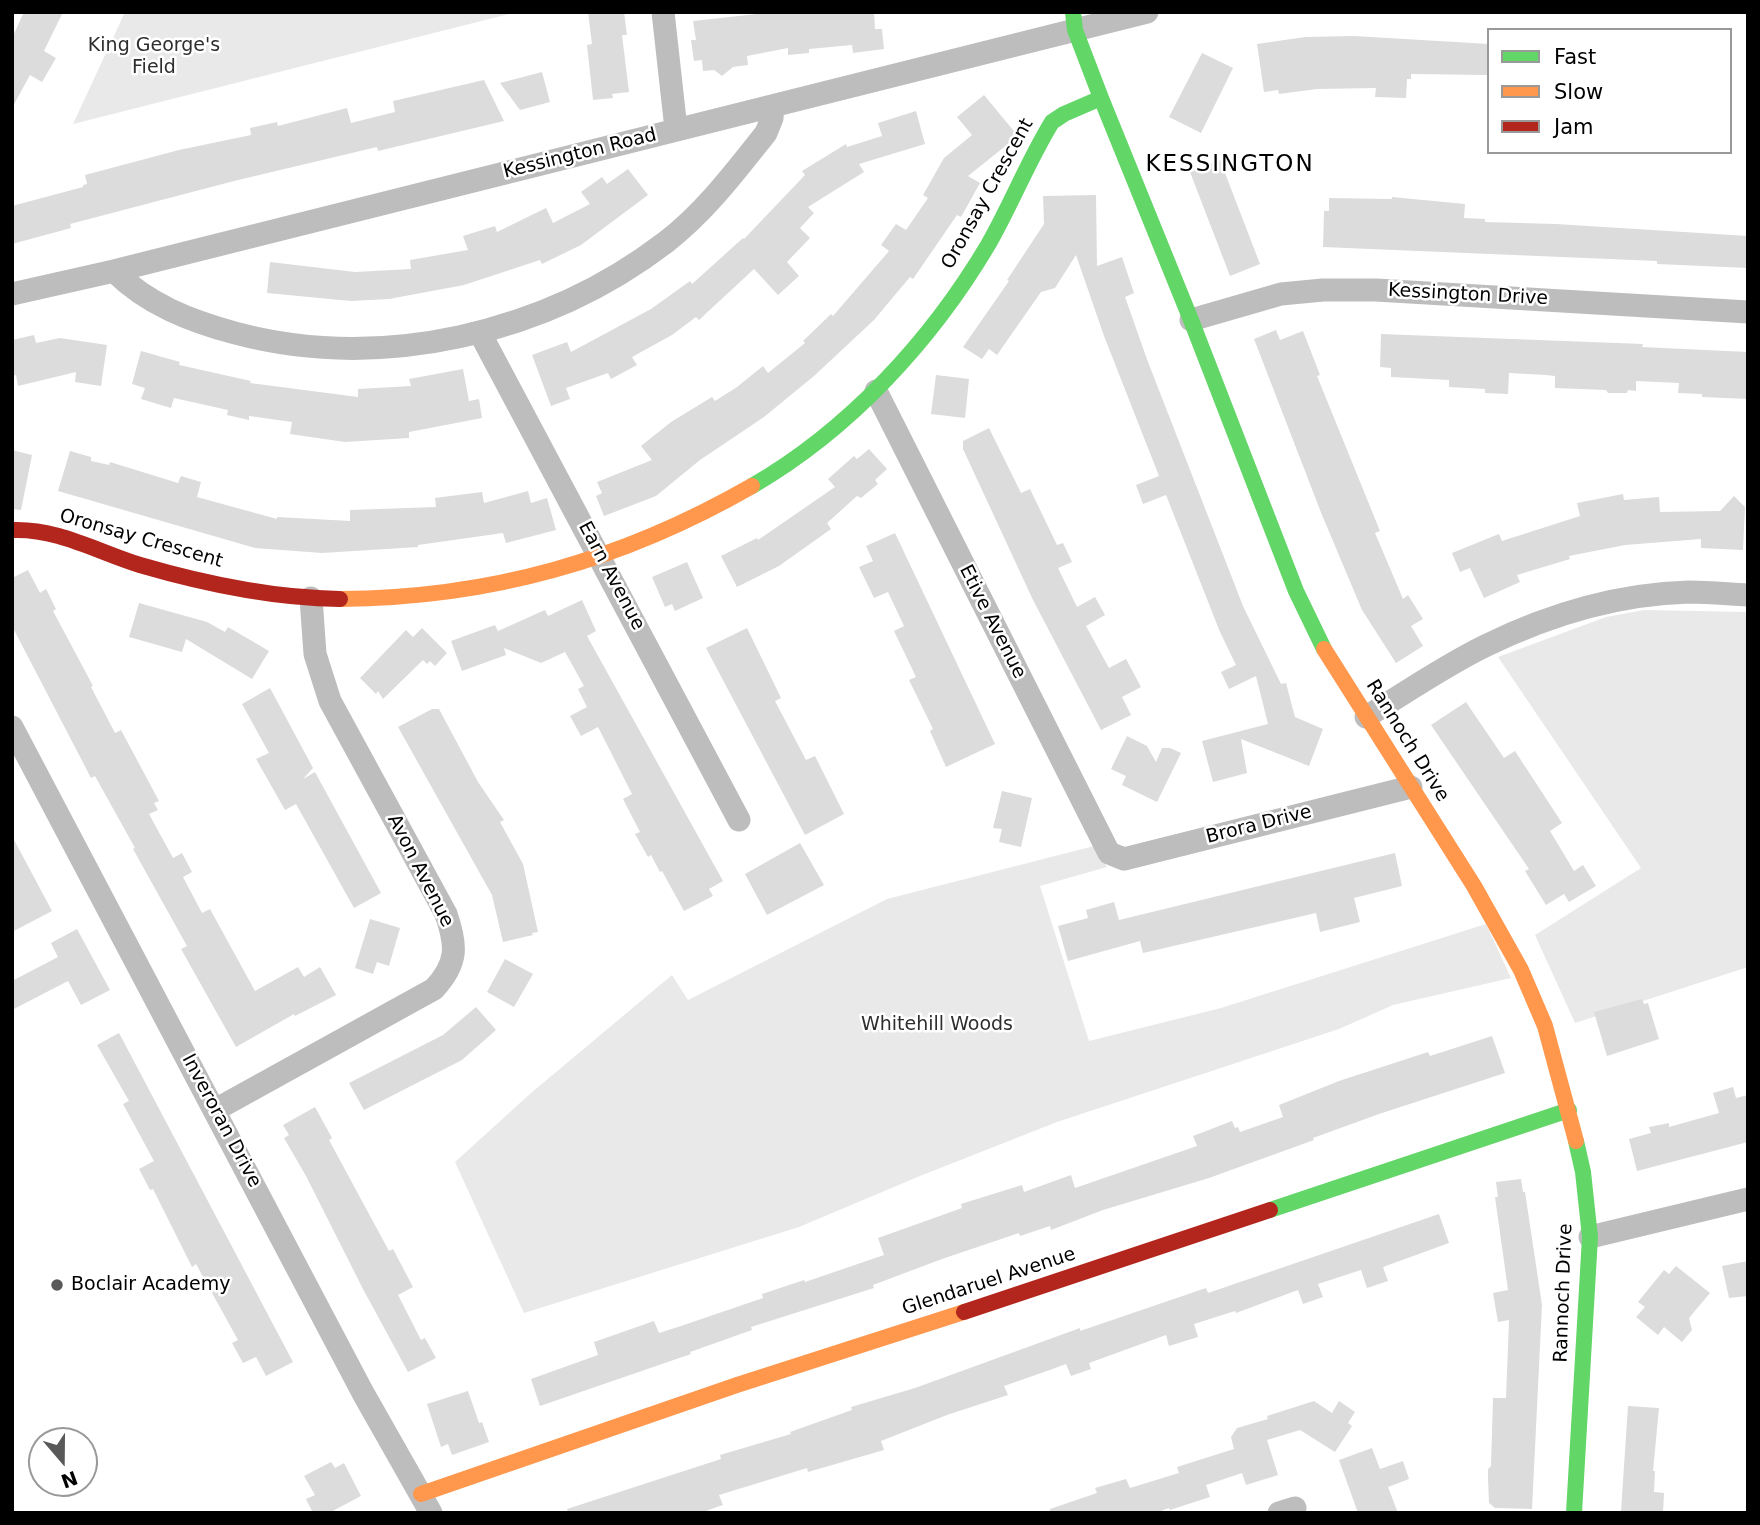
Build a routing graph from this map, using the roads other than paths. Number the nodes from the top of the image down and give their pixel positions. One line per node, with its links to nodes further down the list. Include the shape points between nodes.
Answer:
1 (663, 12): 6 (street)
2 (1147, 12): 3 (street, Kessington Road)
3 (1074, 21): 4 (street, Rannoch Drive); 5 (street, Kessington Road)
4 (1101, 98): 10 (street, Rannoch Drive); 12 (street, Oronsay Crescent, via 1052,122 968,277)
5 (773, 107): 6 (street, Kessington Road); 11 (street, via 769,126 758,143 703,210 666,242 564,303)
6 (676, 130): 7 (street, Kessington Road)
7 (114, 271): 8 (street, Kessington Road); 11 (street, via 129,287 178,314 256,339 345,349 381,348)
8 (12, 294)
9 (1748, 312): 10 (street, Kessington Drive, via 1323,290 1281,294)
10 (1191, 320): 17 (street, Rannoch Drive, via 1318,641)
11 (480, 332): 14 (street, Earn Avenue)
12 (876, 391): 14 (street, Oronsay Crescent, via 762,481 660,535); 21 (street, Etive Avenue)
13 (12, 530): 16 (street, Oronsay Crescent, via 39,531 218,585)
14 (602, 558): 16 (street, Oronsay Crescent, via 546,575 457,591); 20 (street, Earn Avenue)
15 (1748, 595): 17 (street, via 1689,592 1641,596 1531,625 1482,647)
16 (311, 598): 22 (street, Avon Avenue, via 315,654 330,701 446,914 453,960 434,989)
17 (1366, 717): 19 (street, Rannoch Drive)
18 (12, 727): 22 (street, Inveroran Drive)
19 (1411, 787): 21 (street, Brora Drive, via 1124,859); 23 (street, Rannoch Drive, via 1521,970 1545,1027)
20 (740, 820)
21 (1109, 853)
22 (215, 1110): 26 (street, Inveroran Drive)
23 (1569, 1110): 25 (street, Rannoch Drive, via 1583,1172); 26 (street, Glendaruel Avenue, via 737,1385)
24 (1748, 1199): 25 (street)
25 (1590, 1237): 27 (street, Rannoch Drive)
26 (426, 1503)
27 (1574, 1513)

